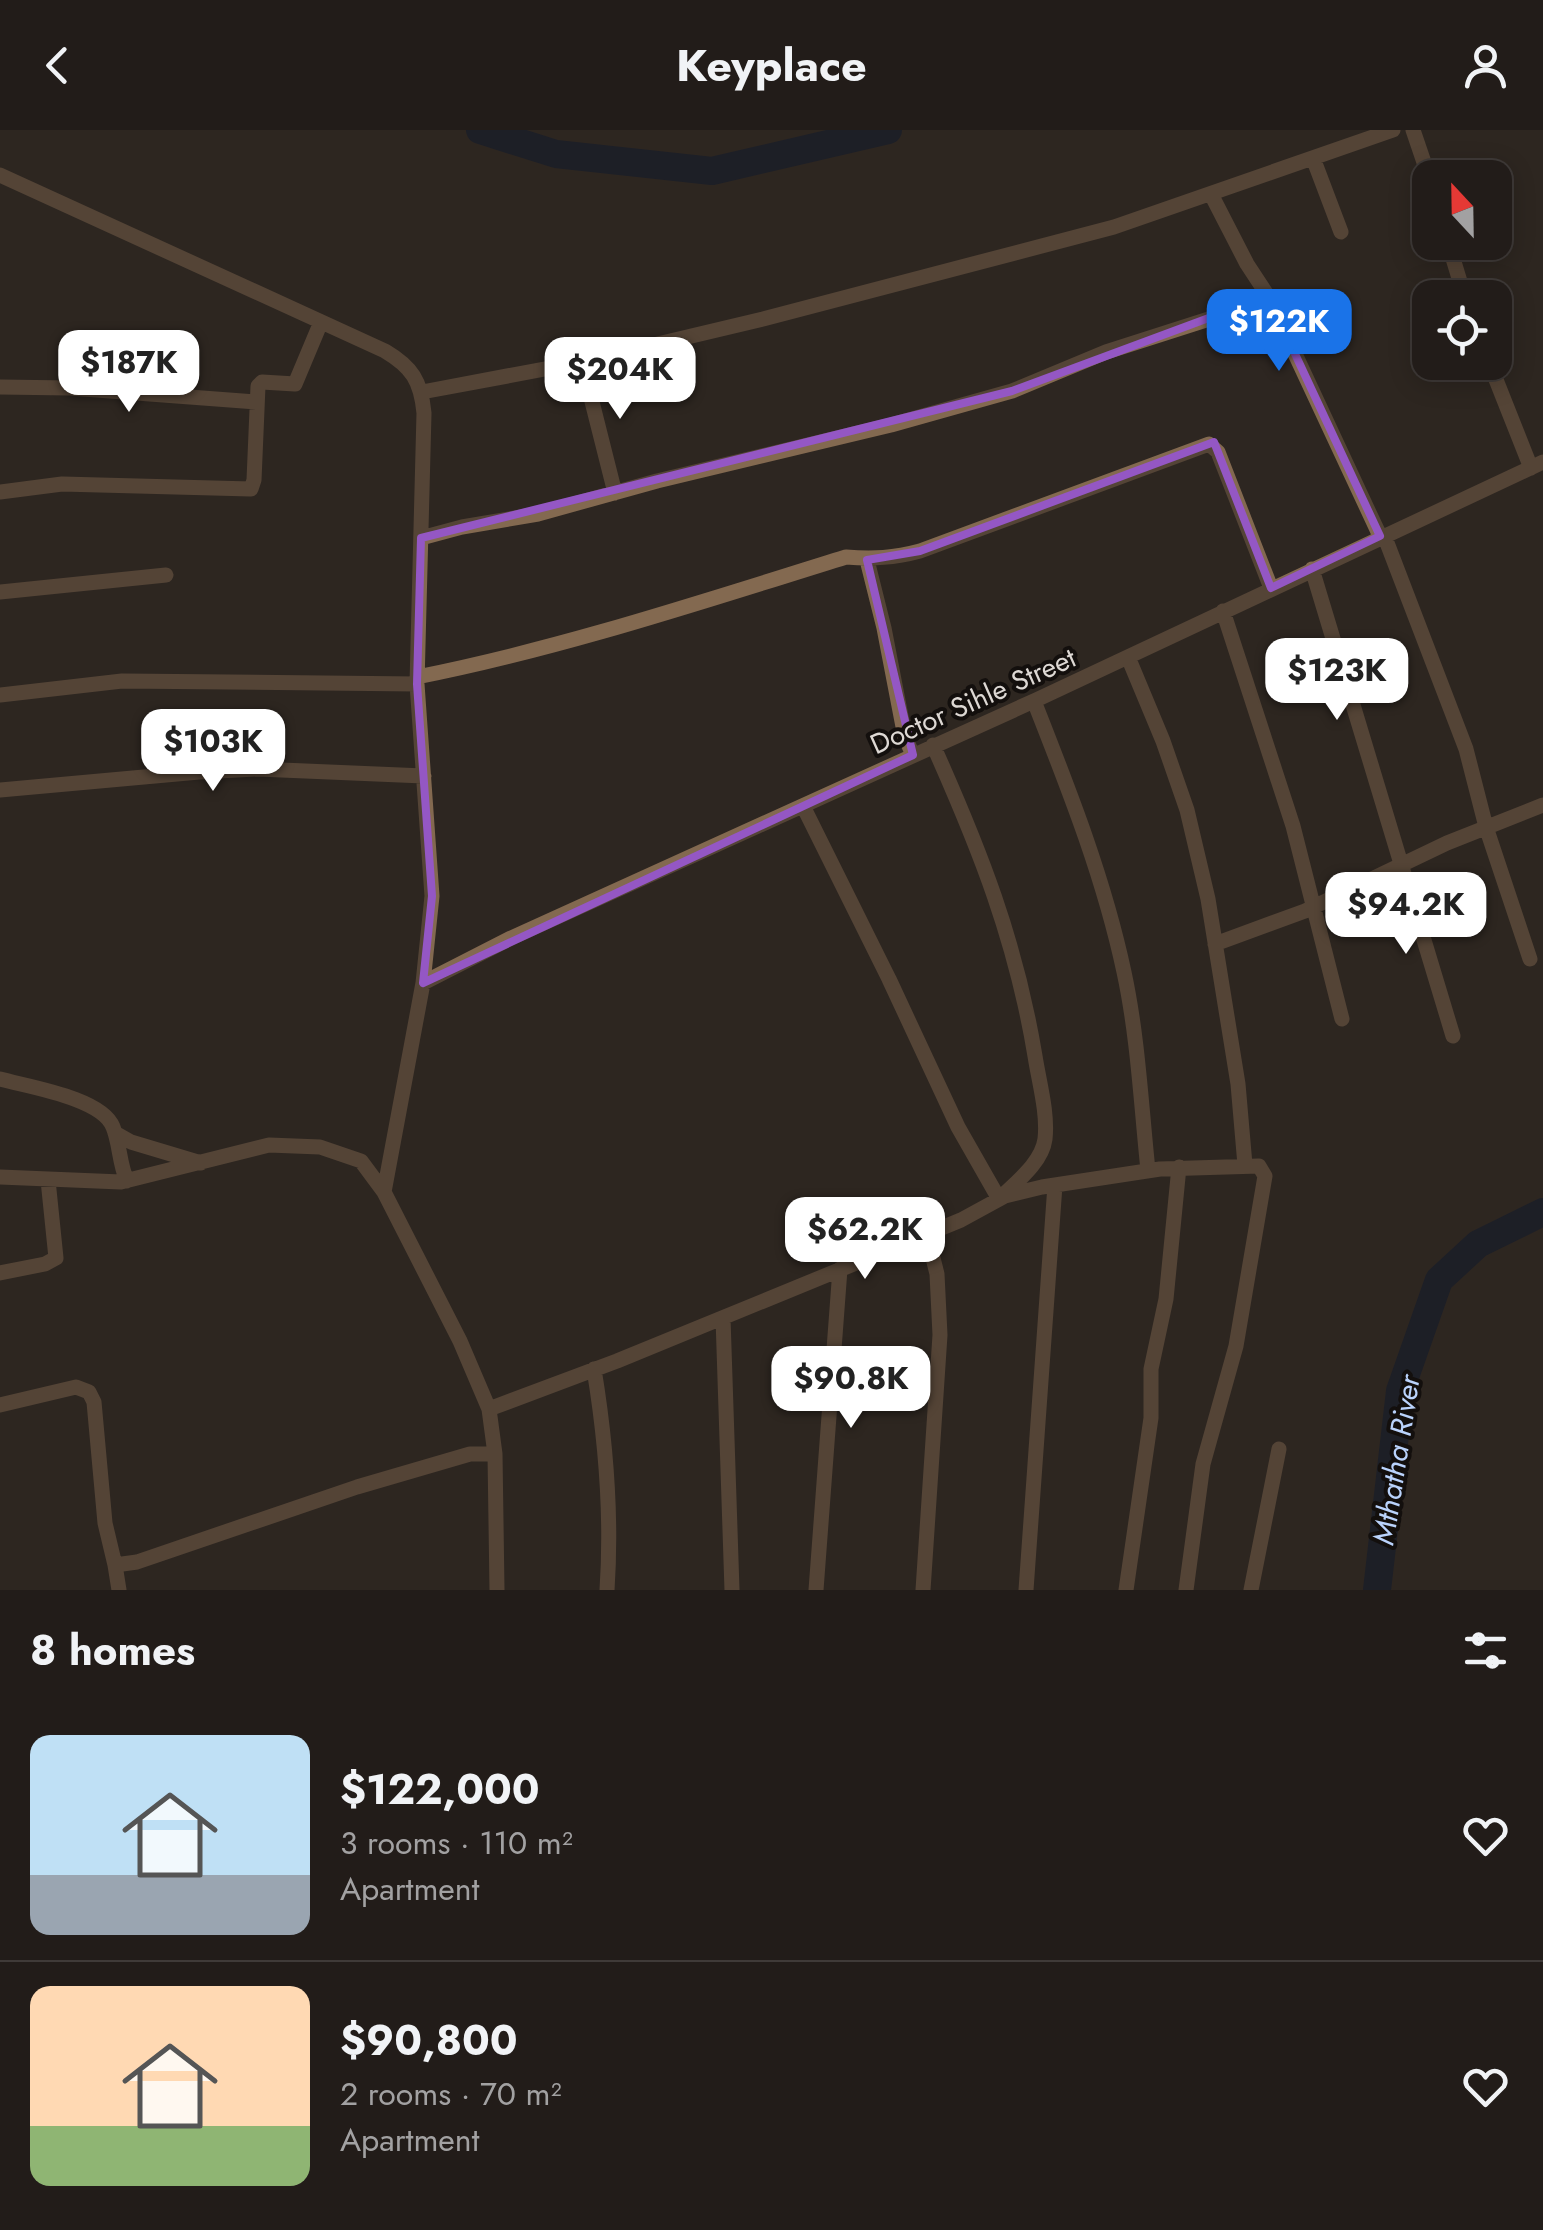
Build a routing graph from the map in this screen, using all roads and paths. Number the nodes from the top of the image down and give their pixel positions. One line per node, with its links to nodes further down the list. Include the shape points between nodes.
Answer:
1 (1393, 130): 3 (street)
2 (1413, 130): 4 (street)
3 (1313, 158): 6 (street); 7 (street)
4 (1423, 160)
5 (0, 176): 9 (street)
6 (1212, 196): 8 (street); 10 (street, via 1114,228)
7 (1341, 232)
8 (1268, 296): 17 (street, via 1012,391); 18 (street)
9 (321, 322): 13 (street, via 406,364); 14 (street, via 295,384 262,382)
10 (582, 362): 13 (street); 17 (street)
11 (1497, 380): 15 (street)
12 (0, 387): 14 (street)
13 (422, 392): 19 (street)
14 (257, 402): 16 (street, via 251,489 62,484)
15 (1537, 465): 18 (street, Doctor Sihle Street)
16 (0, 492)
17 (615, 492): 19 (street)
18 (1382, 536): 21 (street, Doctor Sihle Street); 36 (street, via 1460,732)
19 (421, 538): 27 (street)
20 (867, 560): 23 (street, via 920,551 1209,444 1218,452); 27 (street, via 846,557); 31 (street)
21 (1312, 569): 23 (street, Doctor Sihle Street); 37 (street)
22 (166, 576): 24 (street)
23 (1271, 588): 25 (street, Doctor Sihle Street)
24 (0, 592)
25 (1223, 611): 26 (street, Doctor Sihle Street); 38 (street)
26 (1128, 658): 29 (street, Doctor Sihle Street); 39 (street, via 1187,810)
27 (417, 680): 28 (street, via 122,681); 32 (street)
28 (0, 694)
29 (1034, 701): 30 (street, Doctor Sihle Street); 49 (street, via 1116,940)
30 (933, 745): 31 (street, Doctor Sihle Street); 55 (street, via 1006,923 1040,1087 1042,1148)
31 (912, 755): 34 (street, Doctor Sihle Street)
32 (424, 776): 33 (street, via 258,769); 41 (street, via 432,896)
33 (0, 790)
34 (802, 806): 41 (street, Doctor Sihle Street); 55 (street)
35 (1543, 806): 36 (street)
36 (1486, 827): 37 (street); 40 (street)
37 (1401, 864): 38 (street); 43 (street)
38 (1316, 905): 39 (street); 42 (street)
39 (1215, 944): 47 (street)
40 (1530, 959)
41 (422, 983): 54 (street)
42 (1342, 1019)
43 (1453, 1036)
44 (0, 1079): 45 (street, via 85,1102 105,1114)
45 (115, 1133): 46 (street); 52 (street)
46 (204, 1164): 52 (street); 54 (street, via 269,1145 320,1147 361,1161)
47 (1245, 1164): 48 (street); 74 (street, via 1264,1169 1264,1185 1236,1346 1203,1464)
48 (1180, 1167): 49 (street); 73 (street)
49 (1148, 1170): 53 (street)
50 (0, 1178): 51 (street)
51 (48, 1180): 52 (street); 58 (street, via 56,1258)
52 (127, 1180)
53 (1055, 1185): 55 (street); 72 (street)
54 (384, 1192): 62 (street)
55 (1000, 1200): 56 (street)
56 (927, 1234): 57 (street); 71 (street, via 940,1315)
57 (840, 1269): 59 (street); 70 (street)
58 (0, 1274)
59 (723, 1318): 60 (street); 69 (street)
60 (594, 1369): 62 (street); 68 (street, via 608,1485)
61 (0, 1404): 65 (street, via 76,1387 89,1392)
62 (489, 1409): 64 (street)
63 (1279, 1449): 75 (street)
64 (494, 1454): 65 (street, via 470,1454 401,1474); 67 (street)
65 (115, 1565): 66 (street)
66 (119, 1590)
67 (497, 1590)
68 (608, 1590)
69 (732, 1590)
70 (816, 1590)
71 (923, 1590)
72 (1026, 1590)
73 (1126, 1590)
74 (1186, 1590)
75 (1252, 1590)

